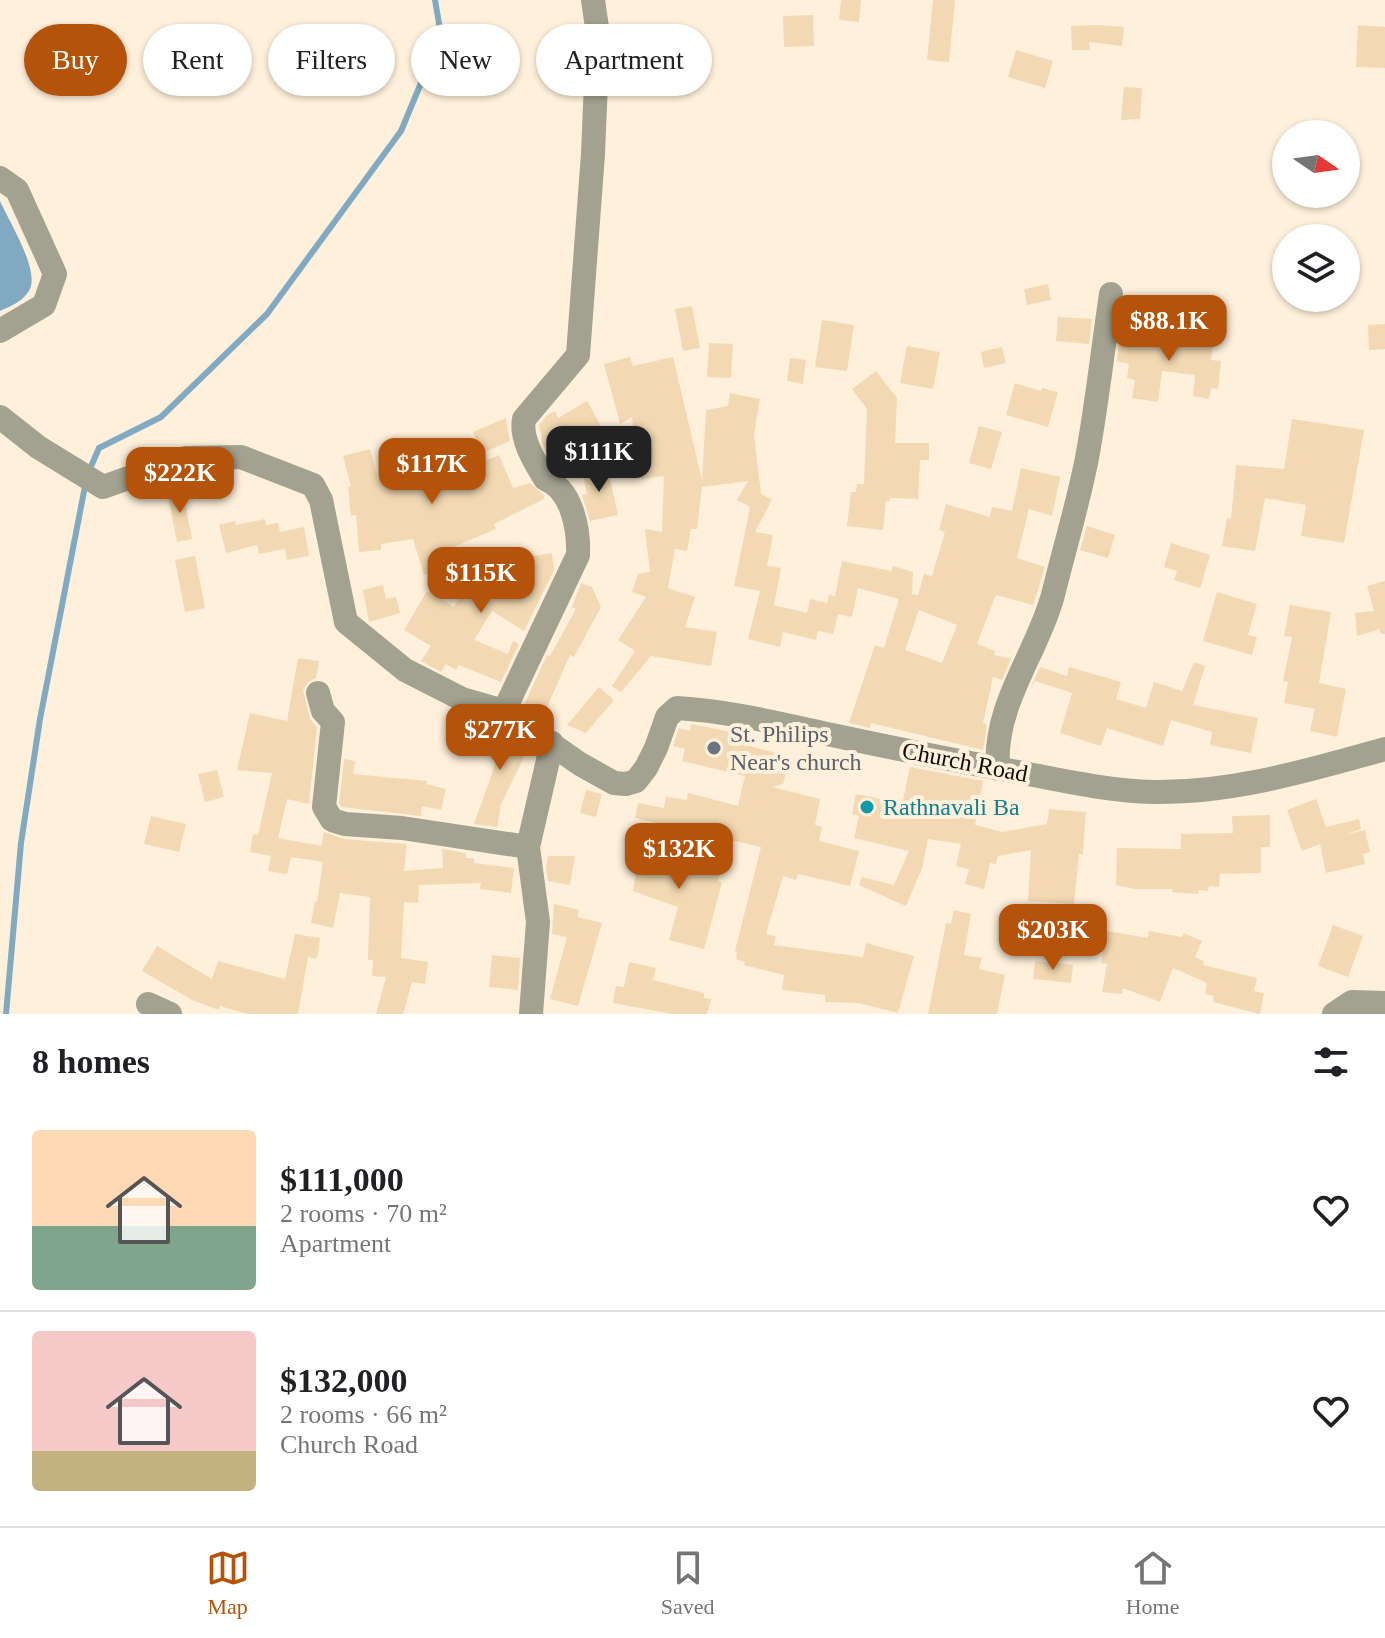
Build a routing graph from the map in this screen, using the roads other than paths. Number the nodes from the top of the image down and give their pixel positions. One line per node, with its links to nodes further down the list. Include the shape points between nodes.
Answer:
1 (593, 0): 7 (street, via 598,34 593,154 578,355 523,425 545,479 564,492 579,534 578,555)
2 (0, 178): 4 (street, via 17,190 55,274 44,305)
3 (1111, 294): 10 (street, via 1086,460 1051,600 1006,706)
4 (0, 331)
5 (0, 417): 7 (street, Church Road, via 103,487 185,458 241,457 313,485 321,500 346,622 405,670 462,699)
6 (318, 693): 11 (street, via 333,722 324,807 332,820)
7 (504, 711): 8 (street, Church Road)
8 (552, 743): 10 (street, Church Road, via 614,783 626,784 646,768 667,717 677,708 698,709); 11 (street)
9 (1385, 749): 10 (street, Church Road, via 1211,790 1110,790)
10 (998, 769)
11 (528, 847): 13 (street, via 538,922)
12 (1385, 1003): 14 (street, via 1352,1002)
13 (531, 1014)
14 (1334, 1014)

